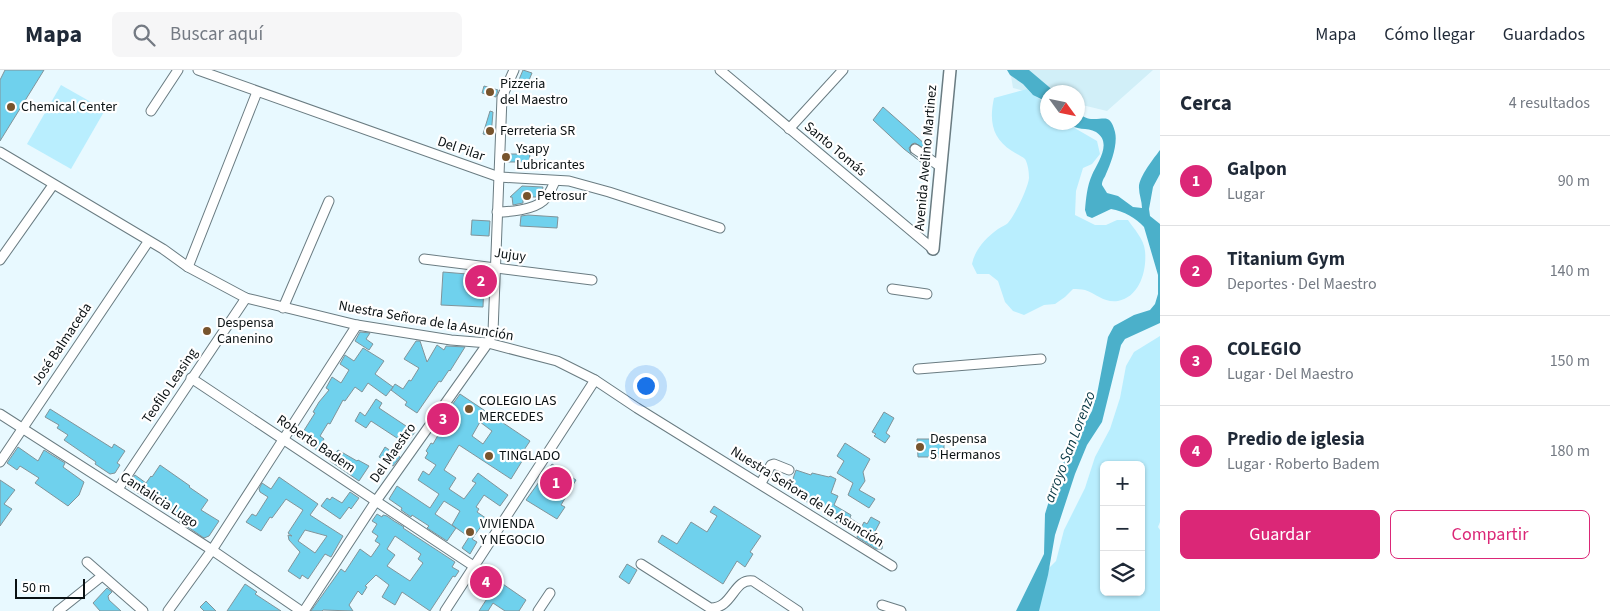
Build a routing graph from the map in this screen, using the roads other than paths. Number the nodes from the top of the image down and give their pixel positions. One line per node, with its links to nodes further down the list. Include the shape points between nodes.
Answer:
1 (178, 70): 8 (street)
2 (198, 70): 7 (street, Del Pilar)
3 (514, 70): 13 (street, Del Maestro, via 502,97)
4 (720, 70): 9 (street, Santo Tomás)
5 (844, 70): 9 (street)
6 (950, 70): 12 (main road, Avenida Avelino Martinez)
7 (257, 92): 13 (street, Del Pilar); 23 (street)
8 (151, 111)
9 (789, 129): 20 (street, Santo Tomás)
10 (915, 149): 12 (street)
11 (0, 152): 15 (street, Nuestra Señora de la Asunción)
12 (941, 167): 20 (main road, Avenida Avelino Martinez)
13 (499, 177): 14 (street, Del Pilar); 17 (street, Del Maestro)
14 (555, 181): 17 (street, via 542,202 514,212); 18 (street, Del Pilar, via 568,181 609,192)
15 (52, 185): 19 (street, Nuestra Señora de la Asunción); 22 (street)
16 (329, 201): 29 (street)
17 (497, 212): 24 (street, Del Maestro)
18 (720, 228)
19 (148, 242): 23 (street, Nuestra Señora de la Asunción); 37 (street, José Balmaceda)
20 (933, 249)
21 (424, 258): 24 (street, Jujuy)
22 (0, 260)
23 (188, 266): 28 (street, Nuestra Señora de la Asunción)
24 (495, 266): 25 (street, Jujuy); 31 (street, Del Maestro, via 494,326)
25 (592, 280)
26 (892, 290): 27 (street)
27 (927, 294)
28 (246, 298): 29 (street, Nuestra Señora de la Asunción); 34 (street, Teofilo Leasing)
29 (283, 308): 30 (street, Nuestra Señora de la Asunción)
30 (356, 325): 31 (street, Nuestra Señora de la Asunción); 38 (street)
31 (488, 343): 35 (street, Nuestra Señora de la Asunción, via 557,361); 43 (street, Del Maestro)
32 (1041, 359): 33 (street)
33 (918, 369)
34 (191, 378): 38 (street, Roberto Badem); 42 (street, Teofilo Leasing)
35 (595, 380): 41 (street, Nuestra Señora de la Asunción); 47 (street)
36 (0, 414): 37 (street, Cantalicia Lugo)
37 (22, 429): 39 (street, José Balmaceda); 42 (street, Cantalicia Lugo)
38 (284, 439): 43 (street, Roberto Badem); 44 (street)
39 (0, 462)
40 (789, 470): 41 (street, via 774,464)
41 (761, 483): 48 (street, Nuestra Señora de la Asunción)
42 (118, 489): 44 (street, Cantalicia Lugo)
43 (376, 501): 47 (street, Roberto Badem); 55 (street, Del Maestro)
44 (212, 550): 54 (street); 55 (street, Cantalicia Lugo)
45 (87, 562): 49 (street)
46 (641, 564): 58 (street, via 710,608 722,606 748,580)
47 (474, 566): 56 (street)
48 (892, 566)
49 (102, 576): 52 (street); 53 (street)
50 (550, 593): 57 (street)
51 (882, 605): 59 (street)
52 (58, 611)
53 (143, 611)
54 (168, 611)
55 (303, 611)
56 (445, 611)
57 (538, 611)
58 (798, 611)
59 (902, 611)

